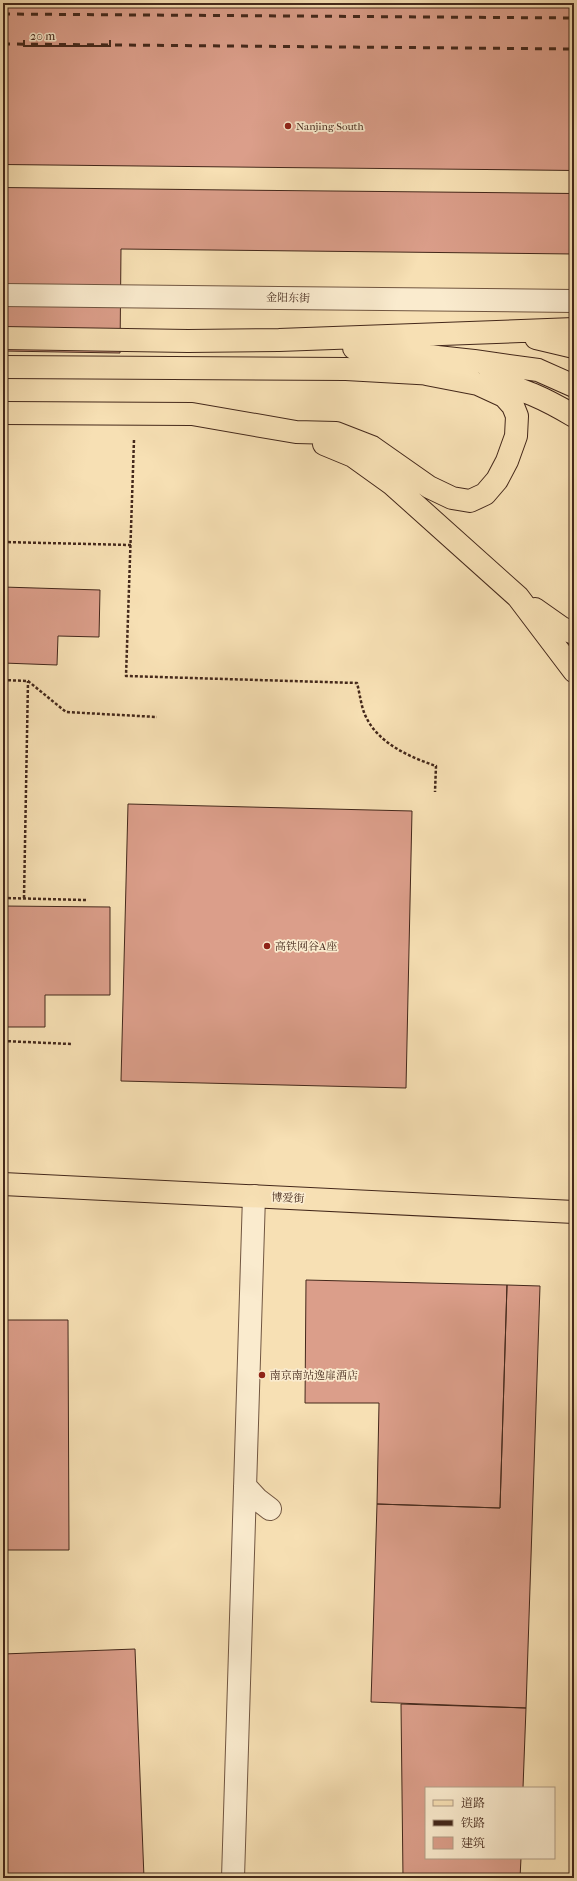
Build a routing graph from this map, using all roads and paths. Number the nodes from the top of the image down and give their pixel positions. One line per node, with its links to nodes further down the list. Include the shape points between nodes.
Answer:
1 (3, 176): 2 (main road)
2 (574, 182)
3 (3, 295): 4 (street, 金阳东街)
4 (574, 301)
5 (574, 329): 6 (main road)
6 (507, 331): 8 (main road); 9 (main road)
7 (3, 338): 8 (main road)
8 (279, 340): 10 (main road)
9 (574, 347)
10 (388, 352): 13 (main road, via 465,367); 14 (main road, via 474,360 538,370)
11 (3, 368): 12 (main road, via 346,369)
12 (421, 373): 13 (main road, via 476,377); 18 (main road, via 478,384 504,396 513,406 517,416 516,436 498,480 484,494 470,501 452,498 429,487 372,447 336,433)
13 (514, 386): 17 (main road, via 546,399)
14 (574, 386)
15 (3, 413): 16 (main road)
16 (135, 414): 18 (main road, via 192,414); 20 (path)
17 (574, 416)
18 (296, 432): 21 (main road, via 352,456 392,484)
19 (3, 542): 20 (path)
20 (131, 545): 27 (path, via 126,676 357,683 366,717 378,733 399,751 436,766)
21 (518, 597): 22 (main road, via 562,628); 23 (main road)
22 (574, 633)
23 (574, 671)
24 (3, 680): 25 (path)
25 (28, 681): 26 (path, via 66,712); 29 (path)
26 (156, 717)
27 (435, 792)
28 (3, 898): 29 (path)
29 (24, 898): 30 (path)
30 (86, 900)
31 (3, 1041): 32 (path)
32 (71, 1044)
33 (3, 1184): 34 (main road, 博爱街)
34 (254, 1196): 35 (main road, 博爱街); 36 (street)
35 (574, 1212)
36 (245, 1486): 37 (street); 38 (street)
37 (270, 1509)
38 (233, 1878)

